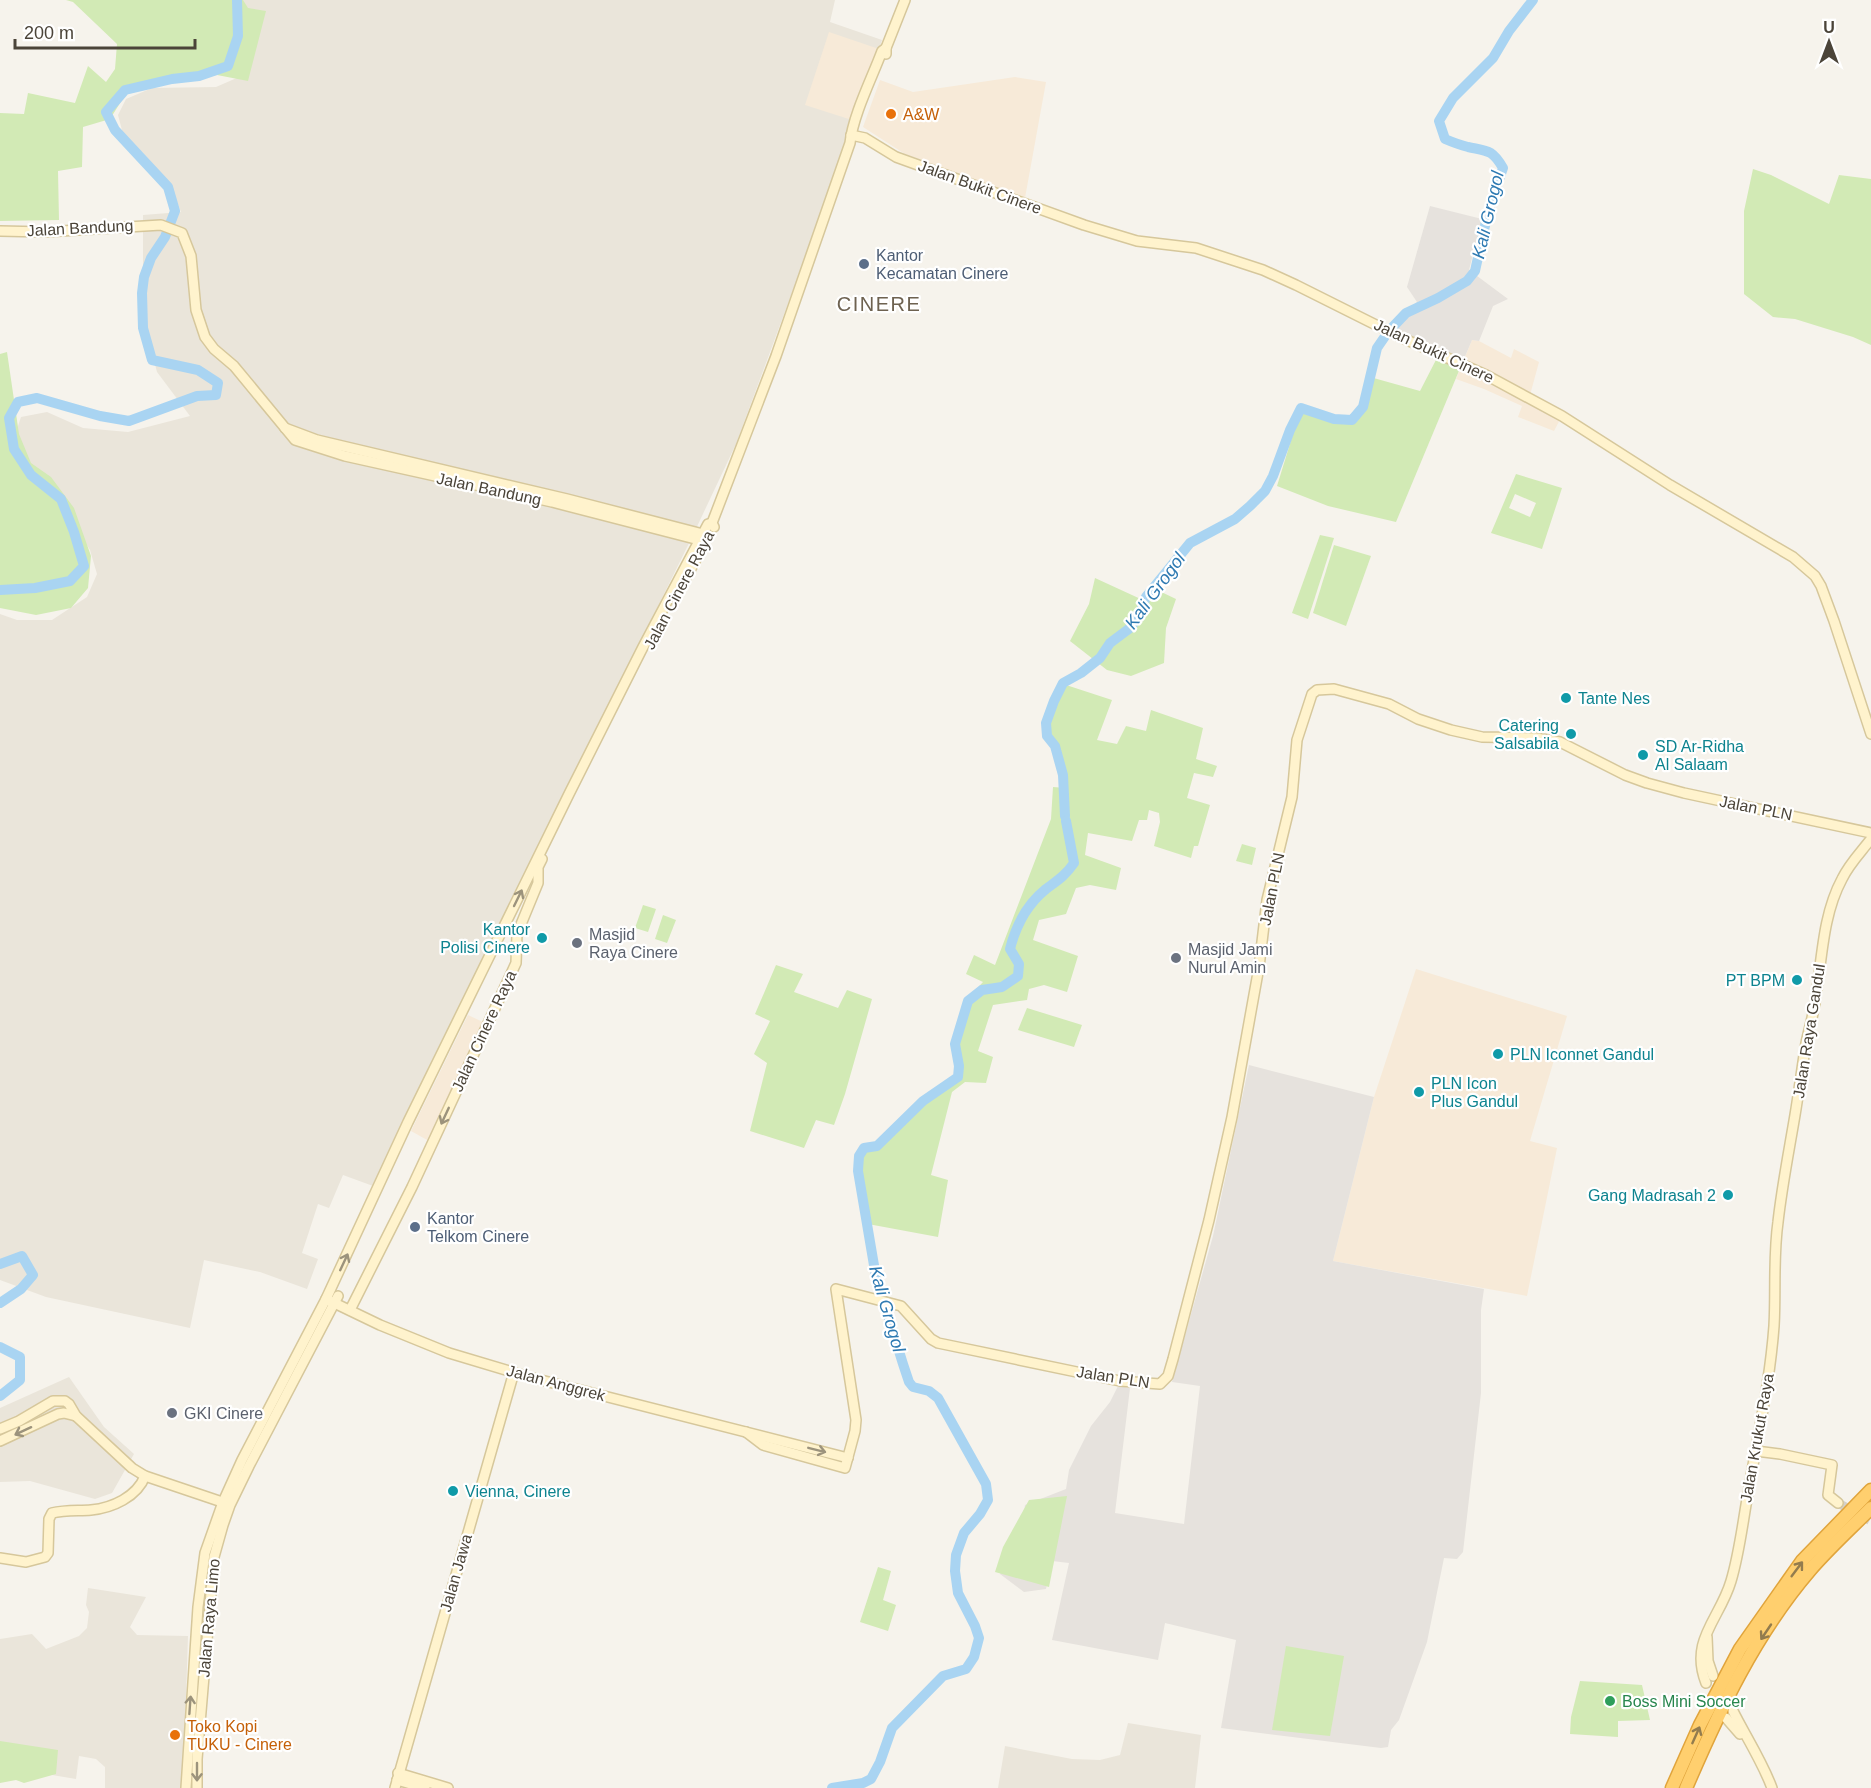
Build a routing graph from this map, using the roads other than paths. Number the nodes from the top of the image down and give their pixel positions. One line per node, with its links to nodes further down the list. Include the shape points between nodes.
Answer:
1 (905, 0): 2 (street, Jalan Cinere Raya)
2 (856, 135): 4 (street, Jalan Cinere Raya); 6 (street, Jalan Bukit Cinere, via 896,157 1084,225 1137,241 1196,248 1253,266 1486,375 1562,416 1793,557 1815,576)
3 (0, 231): 5 (street, Jalan Bandung, via 161,225 180,232 191,256 196,310 205,337 295,440 345,456)
4 (712, 523): 5 (street, Jalan Cinere Raya); 13 (street, Jalan Cinere Raya, one-way to 13, via 714,526 538,867 538,883 517,934 516,963)
5 (701, 537): 10 (street, Jalan Cinere Raya, one-way to 5, via 569,794)
6 (1871, 734)
7 (1871, 833): 19 (street, Jalan PLN, via 1684,794 1625,775 1560,742 1482,737 1418,719 1389,704 1334,689 1317,690 1312,694 1297,740 1292,797 1267,900 1240,1079 1214,1198 1165,1380 1160,1384 1120,1381 938,1343 902,1306 836,1289 856,1420)
8 (1871, 839): 11 (street, Jalan Raya Gandul, via 1847,870 1834,897 1783,1175)
9 (504, 939): 10 (street, Jalan Cinere Raya)
10 (361, 1226): 12 (street, Jalan Cinere Raya, one-way to 10)
11 (1777, 1234): 18 (street, Jalan Krukut Raya, via 1772,1353)
12 (332, 1297): 13 (street, Jalan Anggrek); 23 (street, Jalan Raya Limo)
13 (352, 1307): 14 (street, Jalan Anggrek, via 370,1319 449,1353)
14 (514, 1372): 19 (street, Jalan Anggrek, via 746,1432 764,1445); 28 (street, Jalan Jawa)
15 (76, 1416): 16 (street, via 63,1400 53,1401); 17 (street, one-way to 17, via 62,1413); 20 (street)
16 (0, 1429)
17 (0, 1441)
18 (1755, 1451): 22 (street, via 1832,1465 1828,1495); 26 (street, Jalan Krukut Raya, via 1730,1584 1707,1635)
19 (846, 1463)
20 (145, 1476): 23 (street); 25 (street, via 136,1492 114,1504 52,1513 45,1557 31,1562)
21 (1871, 1490): 33 (highway, one-way to 21, via 1745,1640 1802,1561)
22 (1838, 1503)
23 (227, 1504): 29 (street, Jalan Raya Limo, one-way to 23, via 205,1553); 30 (street, Jalan Raya Limo, one-way to 30, via 213,1557)
24 (1871, 1508): 34 (highway, one-way to 34, via 1810,1571 1754,1649 1711,1729)
25 (0, 1558)
26 (1710, 1679)
27 (1730, 1715): 35 (street, via 1763,1766)
28 (396, 1780): 31 (street); 32 (street)
29 (186, 1788)
30 (197, 1788)
31 (425, 1788)
32 (448, 1788)
33 (1672, 1788)
34 (1686, 1788)
35 (1772, 1788)

